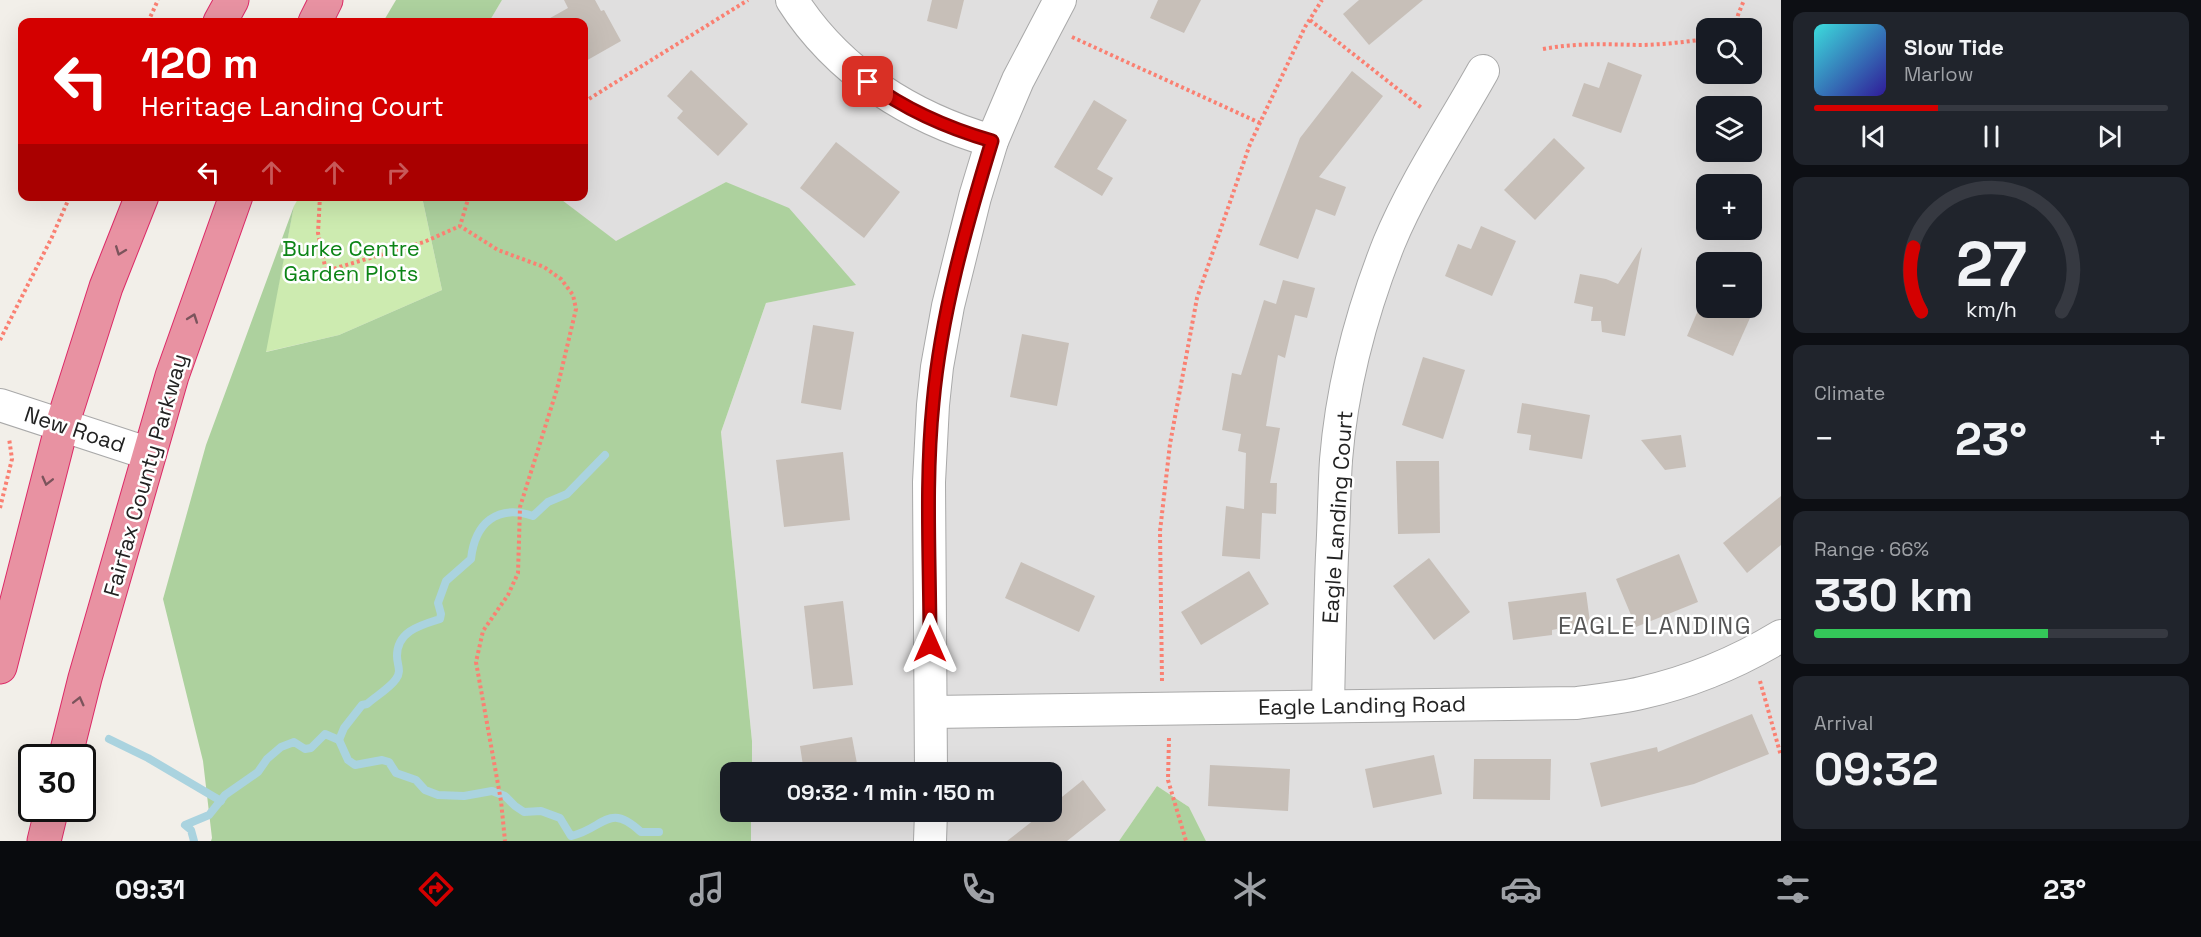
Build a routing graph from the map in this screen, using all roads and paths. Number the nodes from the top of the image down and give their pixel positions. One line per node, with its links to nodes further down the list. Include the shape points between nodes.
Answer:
1 (158, 0): 9 (path)
2 (232, 0): 10 (highway)
3 (326, 0): 11 (highway)
4 (748, 0): 17 (path)
5 (792, 0): 20 (street, via 821,39 881,92 922,116)
6 (1322, 0): 13 (path)
7 (1744, 0): 12 (path)
8 (1053, 13): 19 (path); 20 (street)
9 (150, 18)
10 (222, 18)
11 (317, 18)
12 (1737, 18)
13 (1310, 20): 18 (path); 19 (path)
14 (1696, 40): 15 (path)
15 (1543, 49)
16 (1483, 71): 36 (street, Eagle Landing Court, via 1411,197 1390,243 1358,337 1336,458)
17 (588, 100)
18 (1423, 109)
19 (1260, 123): 34 (path, via 1197,298 1170,444 1160,531)
20 (992, 141): 37 (street, via 948,306 933,405 929,482)
21 (68, 201): 27 (path)
22 (140, 201): 29 (highway, one-way to 29, via 106,287)
23 (234, 201): 30 (highway, Fairfax County Parkway, one-way to 23, via 172,376)
24 (320, 201): 26 (path, via 318,233 326,271 423,242)
25 (468, 201): 26 (path)
26 (460, 226): 45 (path, via 498,250 544,267 561,279 573,295 576,309 557,388 520,507 518,573 483,632 476,662)
27 (0, 340)
28 (4, 419): 29 (street, New Road); 31 (path, via 12,459)
29 (62, 425): 30 (street, New Road); 33 (highway, one-way to 33)
30 (150, 454): 39 (highway, Fairfax County Parkway, one-way to 30)
31 (0, 508)
32 (1781, 636): 36 (street, Eagle Landing Road, via 1701,675 1640,694 1577,703)
33 (0, 667)
34 (1162, 681)
35 (1760, 681): 40 (path)
36 (1329, 706): 37 (street, Eagle Landing Road)
37 (931, 712): 41 (street)
38 (1169, 738): 47 (path, via 1168,780)
39 (68, 744)
40 (1781, 756)
41 (932, 762)
42 (49, 822): 44 (highway)
43 (931, 822): 46 (street)
44 (44, 841)
45 (506, 841)
46 (930, 841)
47 (1186, 841)

